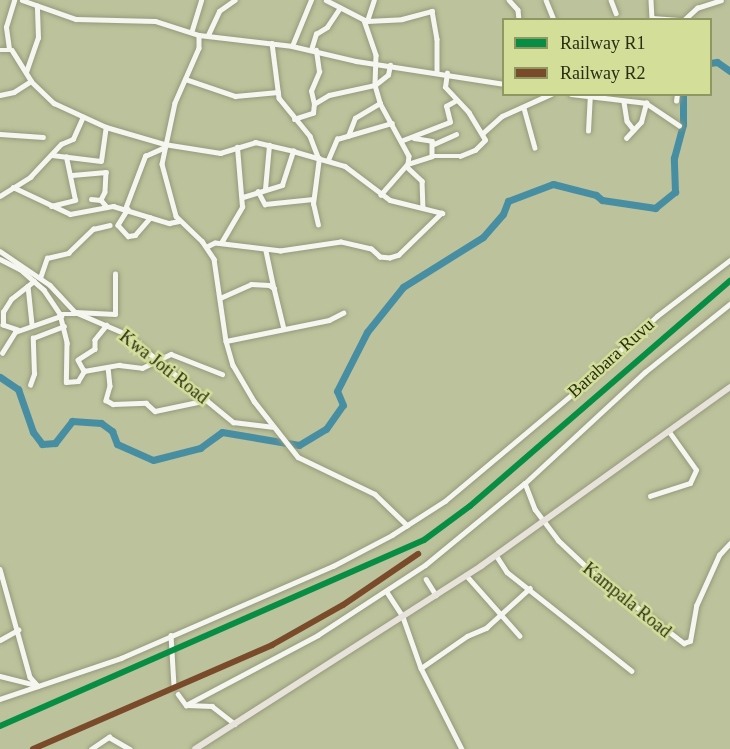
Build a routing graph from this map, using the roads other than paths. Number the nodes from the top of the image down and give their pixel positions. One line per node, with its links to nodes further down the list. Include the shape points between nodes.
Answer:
1 (14, 0): 26 (street, via 6,27)
2 (22, 0): 13 (street)
3 (201, 0): 21 (street)
4 (235, 0): 23 (street, via 219,11)
5 (311, 0): 25 (street)
6 (326, 0): 14 (street)
7 (374, 0): 20 (street)
8 (509, 0): 16 (street, via 518,10)
9 (546, 0): 17 (street)
10 (611, 0): 15 (street)
11 (651, 0): 18 (street)
12 (721, 0): 19 (street, via 697,8)
13 (38, 6): 21 (street, via 76,19 154,21); 32 (street, via 38,38)
14 (340, 8): 20 (street); 28 (street, via 327,27 316,34)
15 (616, 13)
16 (519, 18)
17 (553, 18)
18 (652, 18)
19 (686, 18)
20 (365, 20): 29 (street); 31 (street, via 395,20 432,11)
21 (192, 30): 22 (street)
22 (199, 35): 23 (street); 34 (street, via 199,48)
23 (208, 35): 24 (street)
24 (272, 43): 25 (street); 38 (street)
25 (292, 46): 28 (street)
26 (9, 49): 27 (street); 32 (street)
27 (0, 50)
28 (314, 50): 29 (street); 48 (street, via 319,72 311,91)
29 (376, 63): 30 (street); 37 (street)
30 (390, 65): 31 (street); 37 (street, via 388,75)
31 (437, 71): 33 (street)
32 (26, 72): 35 (street)
33 (447, 74): 36 (street); 43 (street, via 444,85)
34 (184, 79): 38 (street, via 235,96); 67 (street)
35 (31, 81): 39 (street, via 14,92); 50 (street, via 54,104)
36 (502, 84)
37 (375, 85): 46 (street); 48 (street, via 333,93)
38 (278, 92): 51 (street)
39 (0, 95)
40 (547, 96): 49 (street)
41 (586, 96): 45 (street); 56 (street)
42 (677, 96): 44 (street)
43 (455, 101): 57 (street, via 470,113); 62 (street, via 446,106 450,122)
44 (676, 101)
45 (624, 102): 47 (street); 55 (street, via 627,121)
46 (380, 103): 52 (street); 60 (street, via 355,118)
47 (646, 103): 53 (street); 55 (street, via 644,115)
48 (314, 104): 51 (street, via 313,113)
49 (524, 108): 57 (street, via 502,116); 69 (street)
50 (83, 117): 54 (street); 71 (street, via 74,138)
51 (294, 119): 74 (street, via 310,136)
52 (392, 123): 60 (street); 64 (street)
53 (679, 124)
54 (106, 127): 67 (street); 73 (street, via 101,161)
55 (634, 130): 63 (street)
56 (588, 131)
57 (483, 133): 72 (street, via 484,140 471,152 450,158)
58 (0, 134): 61 (street)
59 (456, 134): 65 (street)
60 (348, 136): 75 (street, via 337,139)
61 (43, 137)
62 (412, 137): 64 (street); 65 (street)
63 (626, 138)
64 (403, 140): 76 (street, via 408,151)
65 (434, 144): 72 (street)
66 (269, 145): 68 (street, via 255,142); 70 (street); 79 (street)
67 (163, 146): 68 (street, via 220,153); 90 (street, via 145,156); 92 (street, via 168,192)
68 (237, 147): 83 (street)
69 (535, 148)
70 (293, 151): 74 (street); 79 (street, via 282,185)
71 (52, 155): 73 (street); 78 (street)
72 (432, 156): 76 (street)
73 (66, 157): 77 (street)
74 (318, 157): 75 (street); 85 (street)
75 (328, 160): 81 (street, via 345,166)
76 (407, 165): 81 (street); 87 (street, via 422,181)
77 (72, 175): 86 (street, via 106,172); 88 (street, via 75,200)
78 (13, 187): 82 (street); 88 (street)
79 (265, 189): 80 (street)
80 (258, 191): 83 (street); 85 (street, via 265,204)
81 (381, 195): 87 (street)
82 (0, 196)
83 (243, 197): 95 (street, via 240,211)
84 (91, 199): 86 (street)
85 (313, 199): 94 (street)
86 (101, 200): 89 (street)
87 (423, 206): 98 (street, via 440,211 441,215 395,257 381,257 371,249 340,242 306,250)
88 (51, 207): 89 (street, via 78,214)
89 (107, 207): 90 (street)
90 (126, 209): 91 (street); 91 (street, via 118,225 128,236 135,235)
91 (150, 218): 92 (street, via 168,223)
92 (179, 221): 96 (street)
93 (110, 225): 102 (street, via 93,229 68,253 46,258)
94 (318, 225)
95 (221, 243): 96 (street); 98 (street)
96 (207, 247): 106 (street, via 216,267)
97 (0, 251): 102 (street, Kwa Joti Road)
98 (266, 251): 105 (street)
99 (0, 259): 103 (street)
100 (730, 260): 130 (street, Barabara Ruvu, via 657,316 583,386 494,460)
101 (115, 274): 108 (street, via 115,314)
102 (40, 278): 108 (street, Kwa Joti Road)
103 (34, 281): 104 (street); 110 (street)
104 (28, 286): 111 (street); 115 (street, via 8,302 2,318 4,327)
105 (274, 288): 106 (street, via 251,284); 114 (street)
106 (220, 298): 116 (street)
107 (730, 304): 127 (street, via 645,372)
108 (77, 313): 110 (street); 112 (street, Kwa Joti Road)
109 (343, 313): 114 (street, via 332,320)
110 (61, 315): 111 (street); 113 (street)
111 (32, 324): 115 (street)
112 (107, 325): 118 (street, Kwa Joti Road, via 126,334); 120 (street, via 95,340 95,349 78,360)
113 (64, 326): 120 (street, via 66,382 78,381); 122 (street, via 33,338 34,374)
114 (284, 329): 116 (street)
115 (18, 330): 117 (street)
116 (226, 341): 125 (street, via 242,383)
117 (2, 353)
118 (159, 362): 119 (street, via 142,368); 121 (street, via 175,354); 124 (street, Kwa Joti Road)
119 (108, 367): 120 (street); 124 (street, via 110,386 106,400 113,404 146,403 155,411)
120 (84, 370)
121 (222, 374)
122 (30, 386)
123 (730, 387): 126 (main road)
124 (207, 400): 125 (street, Kwa Joti Road, via 241,425)
125 (275, 428): 130 (street, via 290,449 314,468 375,494)
126 (669, 432): 128 (street, via 696,470 690,483); 129 (main road)
127 (525, 483): 129 (street); 137 (street)
128 (650, 496)
129 (543, 523): 131 (street, Kampala Road, via 593,573 684,643 690,641 696,606 719,555); 132 (main road)
130 (407, 525): 142 (street, Barabara Ruvu, via 333,566)
131 (730, 543)
132 (496, 555): 134 (main road); 136 (street, via 507,572)
133 (0, 569): 141 (street)
134 (466, 575): 138 (main road); 139 (street)
135 (426, 579): 138 (street)
136 (530, 588): 139 (street); 146 (street)
137 (387, 592): 140 (street); 152 (street, via 318,635)
138 (436, 595): 140 (main road)
139 (502, 615): 143 (street); 145 (street)
140 (403, 617): 145 (street); 153 (main road)
141 (18, 630): 144 (street); 148 (street)
142 (171, 636): 148 (street, Barabara Ruvu, via 121,658); 149 (street)
143 (520, 636)
144 (0, 640)
145 (421, 668): 157 (street)
146 (632, 671)
147 (0, 676): 148 (street)
148 (35, 685): 151 (street, Barabara Ruvu)
149 (174, 685)
150 (178, 694): 152 (street)
151 (0, 699)
152 (186, 705): 153 (street, via 212,706)
153 (235, 724): 156 (main road)
154 (92, 749): 155 (street, via 109,737)
155 (130, 749)
156 (195, 749)
157 (462, 749)

